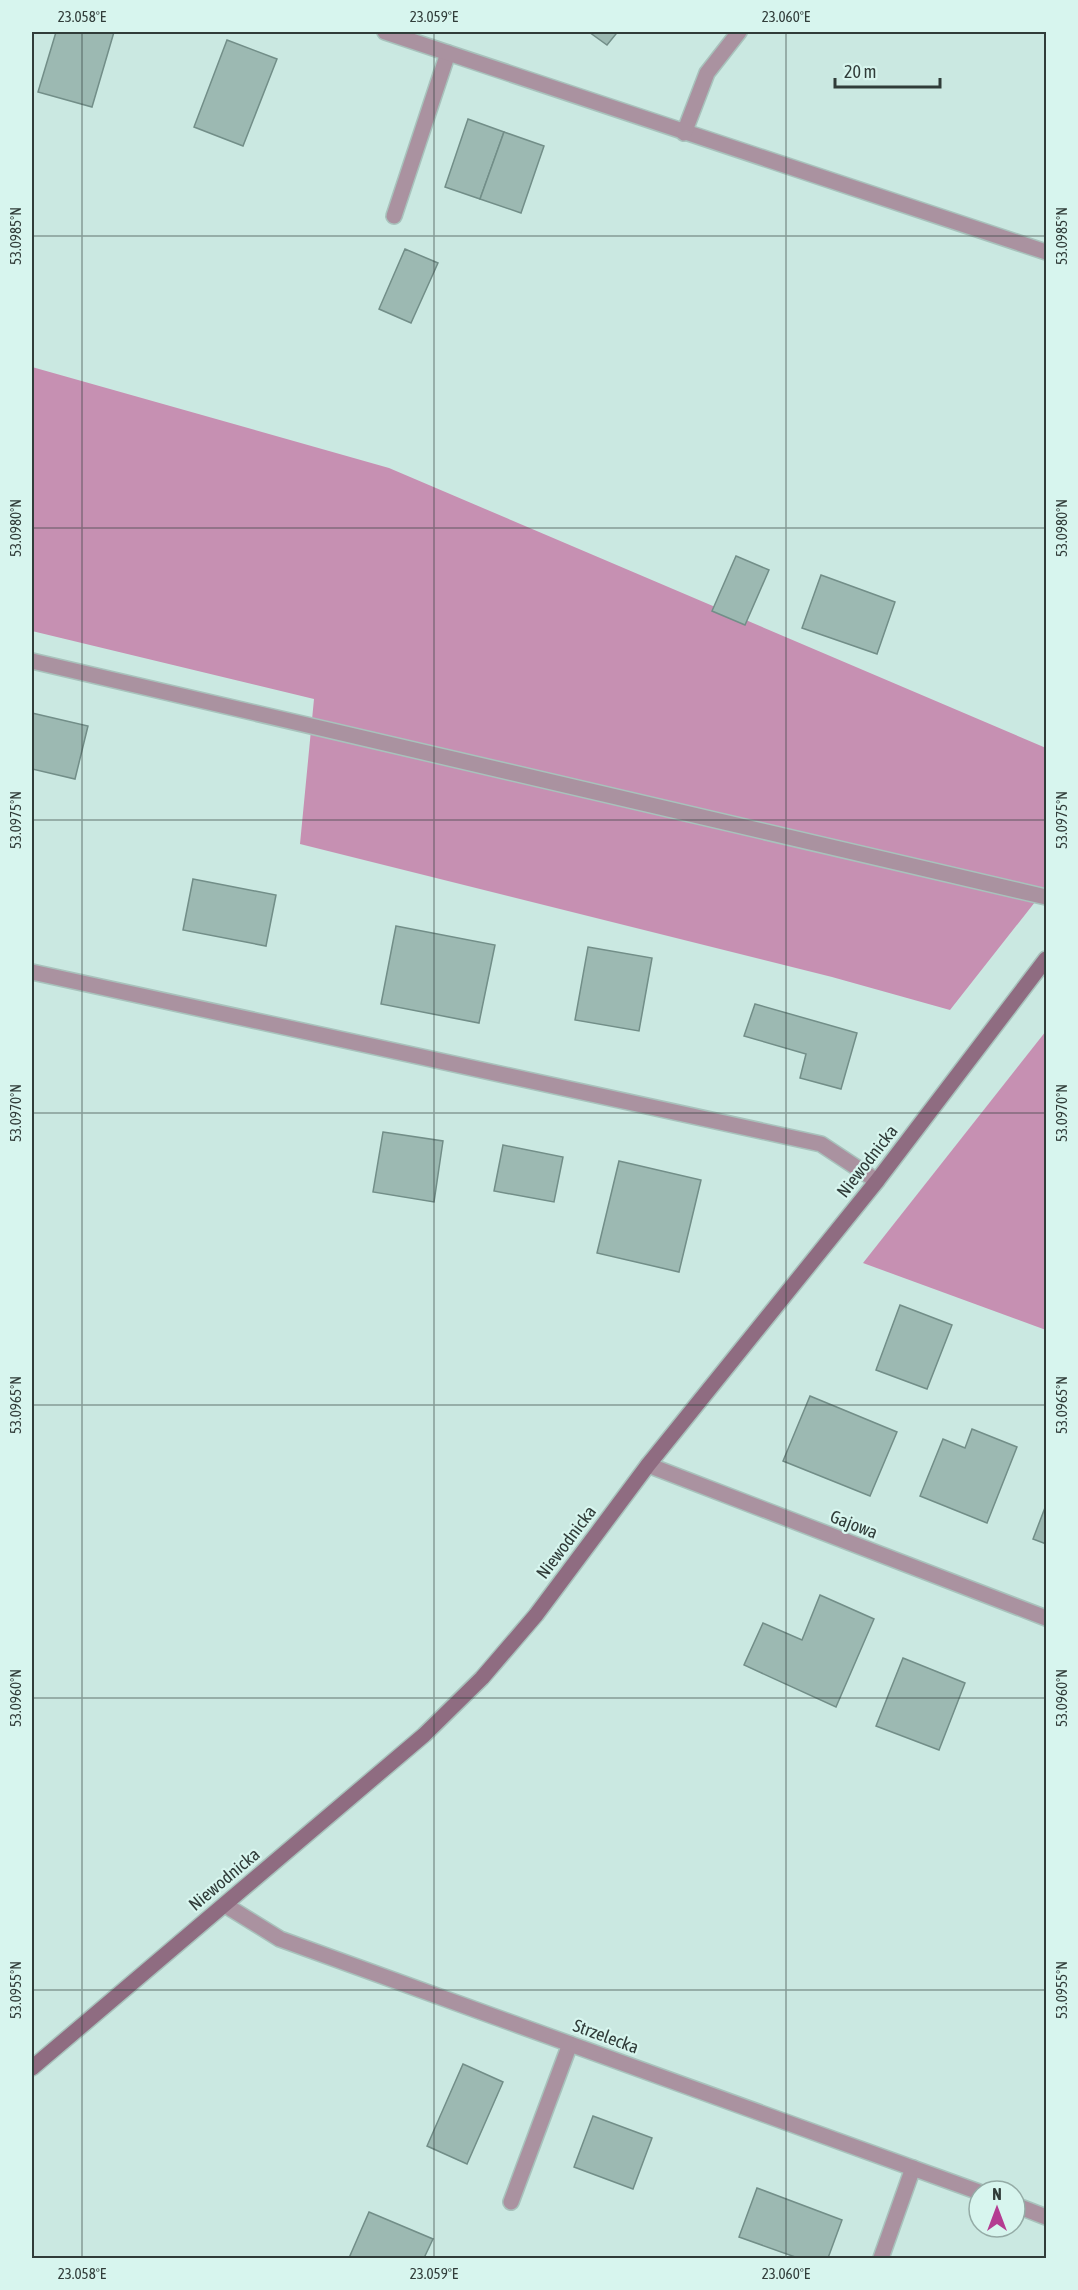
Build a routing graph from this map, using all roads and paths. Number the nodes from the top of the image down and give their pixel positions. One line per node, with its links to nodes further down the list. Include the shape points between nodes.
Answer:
1 (385, 32): 3 (street)
2 (739, 32): 4 (street, via 707,73)
3 (448, 53): 4 (street); 5 (street)
4 (684, 133): 6 (street)
5 (394, 216)
6 (1047, 252)
7 (32, 661): 8 (street)
8 (1047, 897)
9 (1047, 959): 11 (street, Niewodnicka)
10 (32, 972): 11 (street, via 821,1144)
11 (877, 1181): 12 (street, Niewodnicka)
12 (648, 1466): 13 (street, Gajowa); 14 (street, Niewodnicka, via 536,1615 482,1678 424,1735)
13 (1047, 1618)
14 (225, 1905): 15 (street, Strzelecka, via 280,1939); 16 (street, Niewodnicka)
15 (570, 2044): 17 (street, Strzelecka); 19 (street)
16 (32, 2068)
17 (913, 2168): 18 (street, Strzelecka); 22 (street)
18 (967, 2188)
19 (512, 2202)
20 (1027, 2210): 21 (street)
21 (1047, 2217)
22 (880, 2259)

